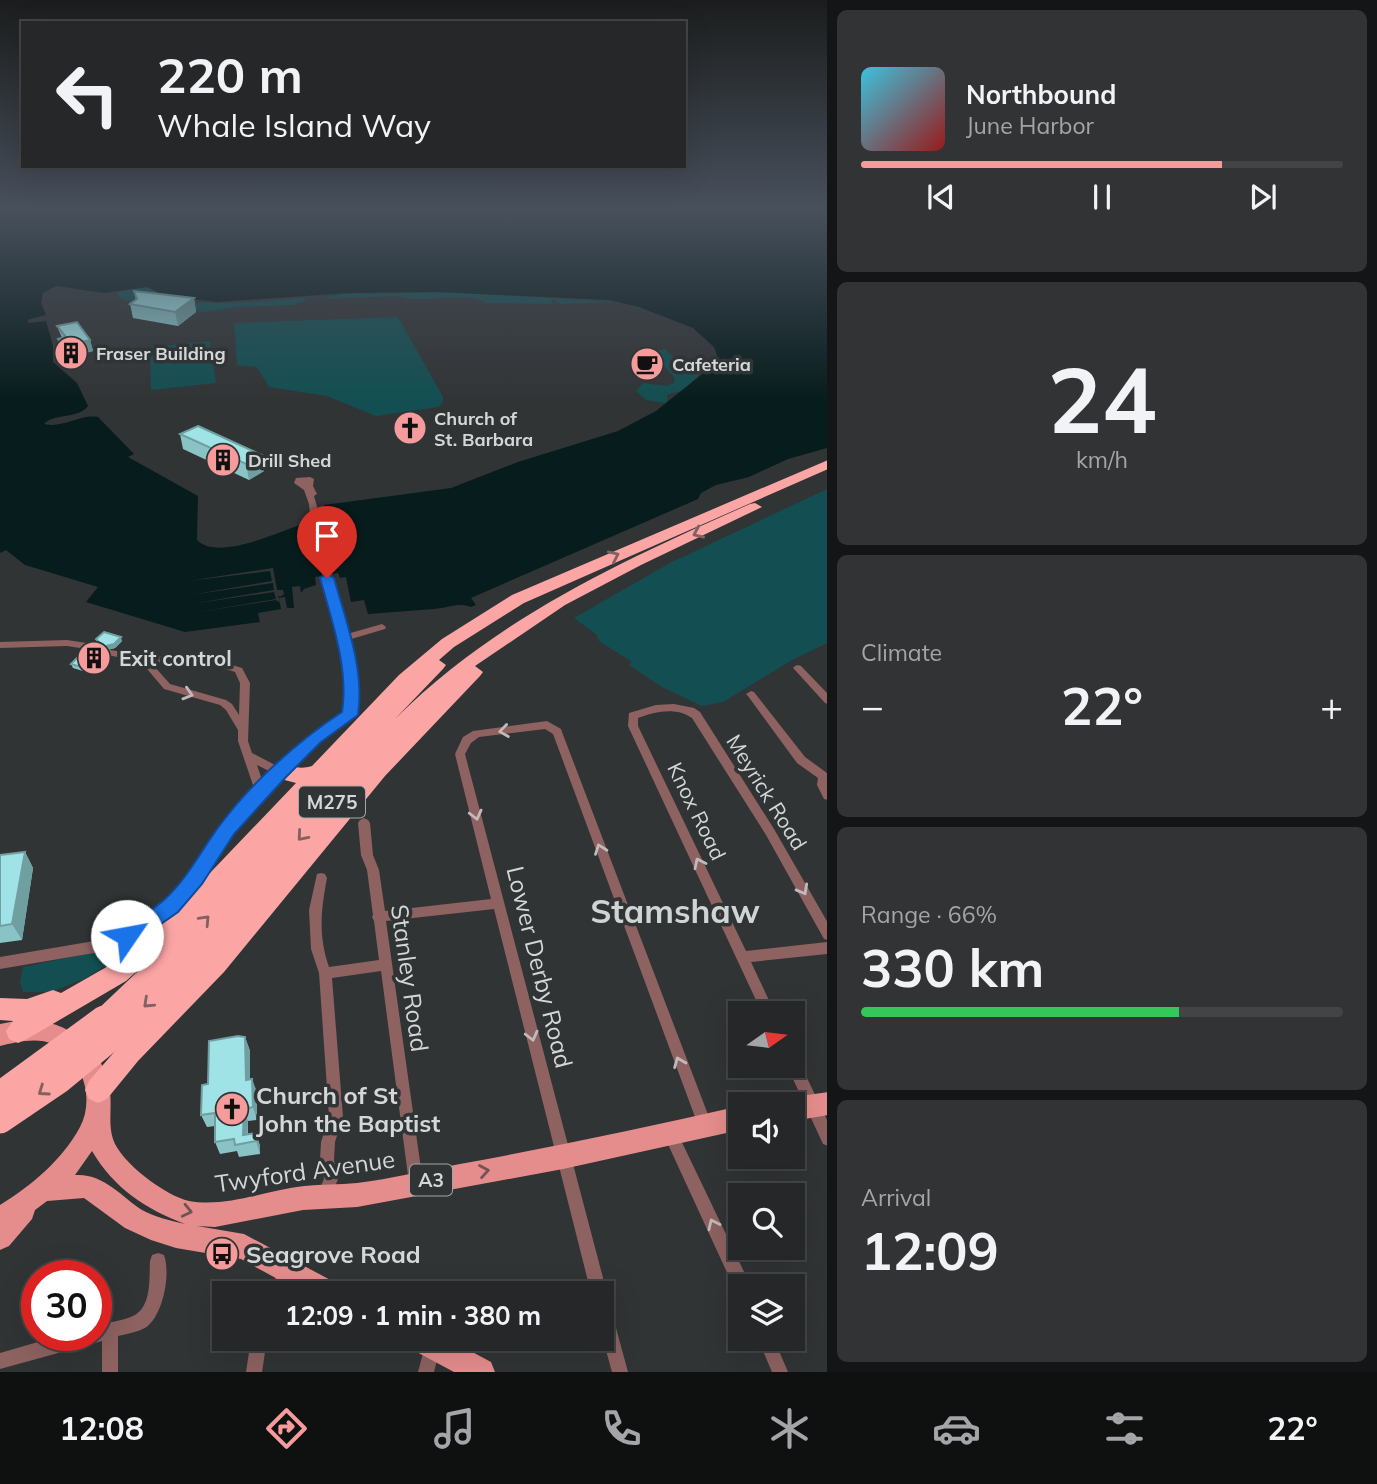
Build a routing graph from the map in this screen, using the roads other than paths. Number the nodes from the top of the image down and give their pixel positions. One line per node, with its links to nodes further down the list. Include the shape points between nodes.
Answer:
1 (827, 464): 4 (highway, M275, one-way to 1, via 664,533)
2 (827, 475): 4 (highway, M275, one-way to 4)
3 (308, 487): 6 (street)
4 (561, 590): 18 (highway, M275, via 518,599 448,643 405,678); 35 (highway, M275, via 429,696 181,972); 39 (highway, M275, via 430,714 232,947 127,1054)
5 (382, 627): 6 (street)
6 (343, 638): 17 (street, via 350,715 315,738)
7 (0, 645): 8 (street, via 67,643)
8 (93, 648)
9 (110, 653): 10 (street)
10 (133, 658): 15 (street, one-way to 15, via 152,668 167,687 226,705); 15 (street, via 163,660 191,655 236,668 245,683)
11 (798, 668): 13 (street)
12 (751, 694): 19 (street, via 801,760)
13 (827, 700)
14 (689, 709): 26 (street, Meyrick Road, one-way to 26, via 770,832); 28 (street, Knox Road, one-way to 14, via 631,723 640,713)
15 (243, 729): 16 (street)
16 (247, 755): 17 (street); 20 (street)
17 (280, 772): 18 (highway, M275, via 302,777); 20 (street)
18 (317, 772): 29 (highway, M275, one-way to 18, via 195,904)
19 (825, 775): 21 (street, via 822,785)
20 (261, 792): 30 (street, via 227,829 185,891 153,920 100,946)
21 (827, 794)
22 (363, 823): 25 (street, Stanley Road)
23 (321, 878): 32 (street, via 317,950)
24 (499, 903): 25 (street); 43 (street, Lower Derby Road, one-way to 24, via 559,738 547,725 477,734 461,749); 46 (street, Lower Derby Road, one-way to 46)
25 (378, 917): 31 (street, Stanley Road)
26 (827, 933)
27 (827, 948): 28 (street)
28 (743, 957): 33 (street, Knox Road)
29 (137, 958): 34 (highway, M275, via 42,1005 15,1012); 36 (highway, M275, via 105,983)
30 (0, 963)
31 (385, 965): 32 (street); 47 (street, Stanley Road)
32 (325, 973): 49 (street, via 335,1117 328,1142 331,1180)
33 (763, 1001)
34 (0, 1009)
35 (110, 1027): 38 (highway, M275, bridge); 41 (highway, M275, one-way to 41, bridge, via 59,1080)
36 (8, 1031): 39 (main road, via 62,1035 92,1070)
37 (799, 1078): 40 (street)
38 (0, 1095)
39 (98, 1099): 48 (main road, via 78,1152); 49 (main road, Twyford Avenue / A3, one-way to 49, via 101,1143 113,1163 167,1205 189,1213 215,1214)
40 (811, 1105): 45 (street)
41 (0, 1120)
42 (728, 1120): 43 (main road, Twyford Avenue / A3)
43 (705, 1125): 44 (main road, Twyford Avenue / A3)
44 (670, 1134): 46 (main road, Twyford Avenue / A3); 53 (street, one-way to 44)
45 (827, 1137)
46 (563, 1157): 47 (main road, Twyford Avenue / A3, one-way to 46); 55 (street, Lower Derby Road)
47 (416, 1183): 49 (main road, Twyford Avenue / A3, via 357,1195)
48 (39, 1193): 50 (main road); 51 (main road); 54 (main road, via 86,1186 151,1227 244,1247)
49 (324, 1196)
50 (0, 1219)
51 (0, 1237)
52 (158, 1261): 56 (street, via 152,1311 139,1322)
53 (736, 1274)
54 (281, 1281)
55 (596, 1281)
56 (112, 1331)
57 (614, 1350): 69 (street)
58 (38, 1351): 64 (street)
59 (110, 1351): 65 (street)
60 (258, 1351): 66 (street)
61 (427, 1351): 67 (street)
62 (444, 1351): 68 (main road)
63 (771, 1351): 70 (street)
64 (0, 1361)
65 (110, 1372)
66 (254, 1372)
67 (426, 1372)
68 (481, 1372)
69 (620, 1372)
70 (780, 1372)

